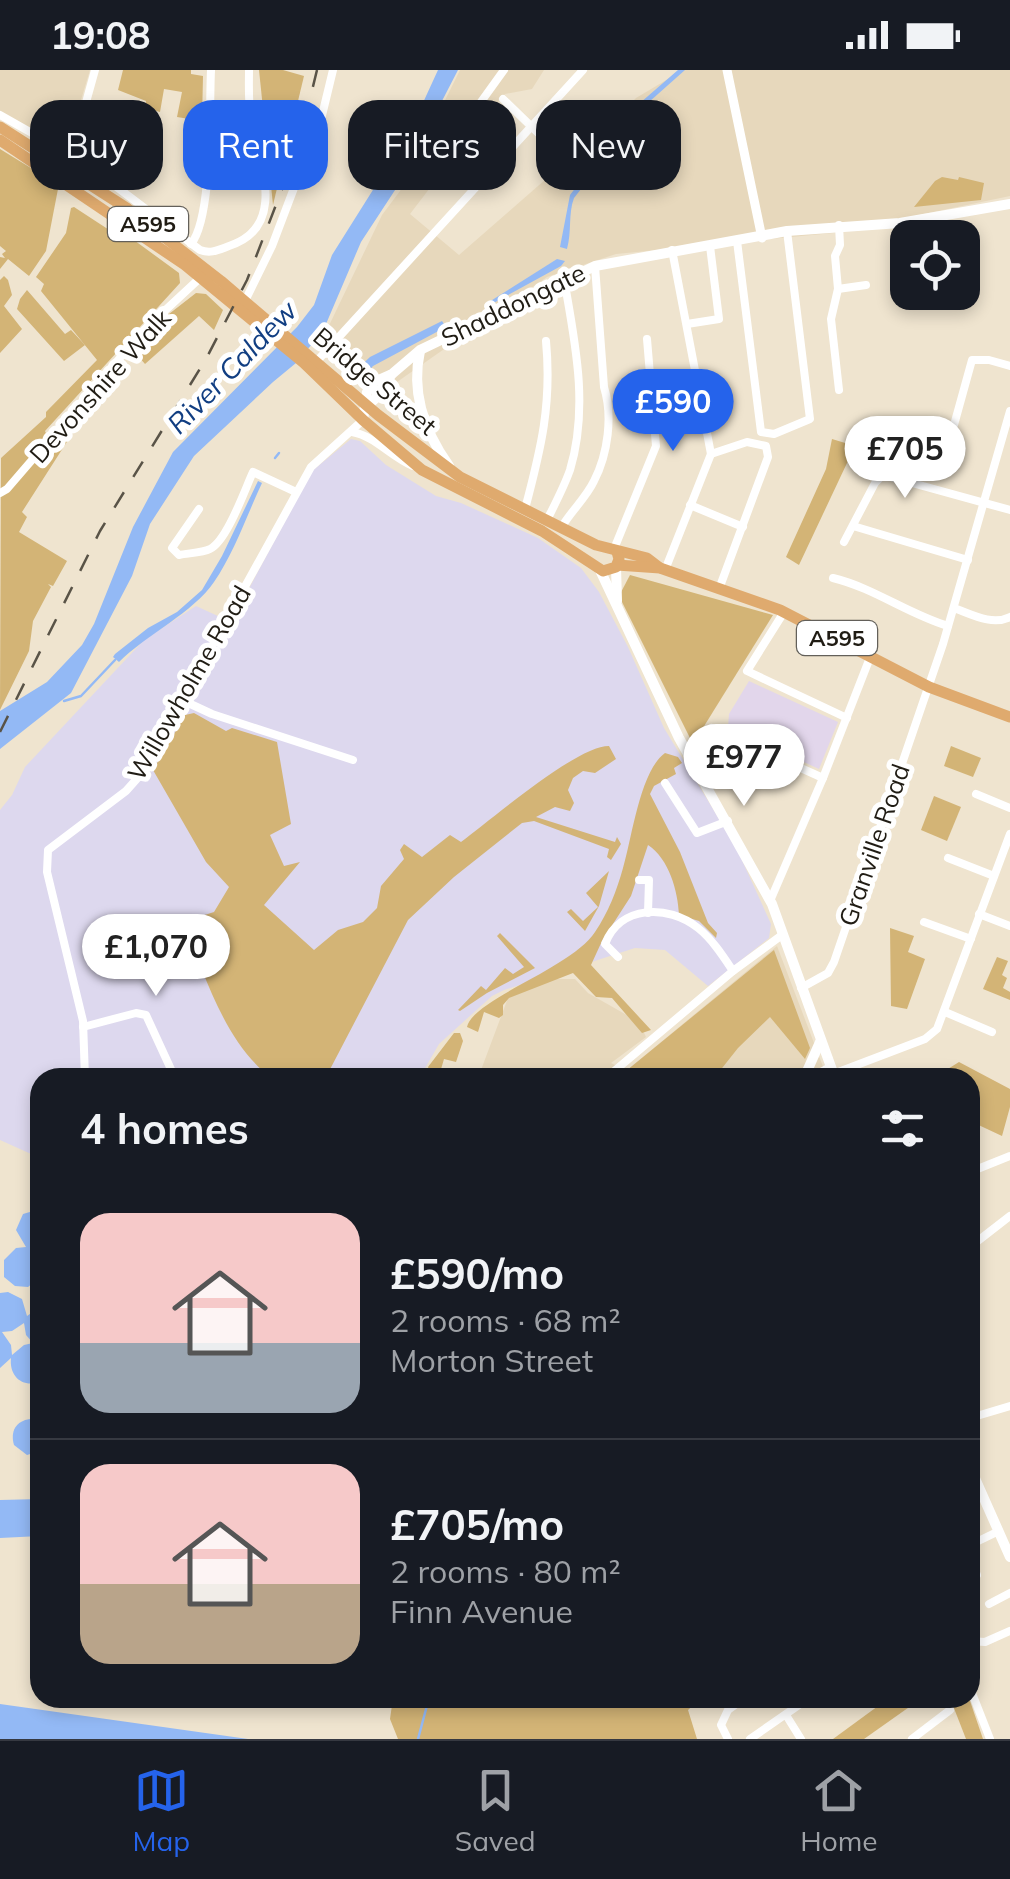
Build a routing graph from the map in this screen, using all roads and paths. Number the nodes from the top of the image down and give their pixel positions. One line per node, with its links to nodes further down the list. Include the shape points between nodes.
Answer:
1 (95, 70): 8 (street)
2 (211, 70): 23 (street, via 200,234)
3 (249, 70): 23 (street, via 250,114 267,197 249,237 206,253)
4 (333, 70): 32 (street, via 313,156)
5 (504, 70): 9 (street)
6 (582, 70): 13 (street)
7 (727, 70): 21 (street)
8 (87, 100)
9 (482, 100)
10 (516, 113): 13 (street)
11 (0, 115): 14 (street)
12 (0, 127): 29 (main road, A595, via 128,209)
13 (532, 128): 15 (street); 37 (street)
14 (30, 132)
15 (536, 132)
16 (0, 140): 27 (main road, A595)
17 (120, 190): 23 (street)
18 (1010, 204): 19 (main road, Shaddongate)
19 (839, 226): 20 (main road, Shaddongate); 31 (street)
20 (786, 231): 21 (main road, Shaddongate); 22 (street, via 810,419 774,434 761,432)
21 (762, 238): 22 (main road, Shaddongate)
22 (737, 241): 24 (main road, Shaddongate)
23 (191, 244)
24 (710, 246): 25 (main road, Shaddongate); 33 (street, via 719,318)
25 (672, 250): 26 (main road, Shaddongate); 33 (street)
26 (595, 266): 28 (main road, Shaddongate); 59 (street, via 609,403 606,448 594,482)
27 (200, 278): 29 (main road, A595); 50 (street, Devonshire Walk, via 144,330)
28 (564, 279): 36 (main road, Shaddongate); 56 (street, via 579,363 579,417 570,470)
29 (218, 285): 32 (main road, Bridge Street / A595); 37 (main road, Bridge Street / A595)
30 (866, 285): 31 (street)
31 (838, 289): 39 (street, via 831,319)
32 (245, 302): 37 (main road, Bridge Street / A595)
33 (687, 324): 46 (street)
34 (646, 339): 61 (street, via 656,446)
35 (546, 340): 54 (street, via 550,386)
36 (420, 350): 40 (main road, Shaddongate, via 374,382); 48 (main road, via 418,406)
37 (310, 359): 40 (main road, Bridge Street / A595); 42 (main road, Bridge Street / A595)
38 (1010, 366): 43 (street, via 972,360)
39 (839, 390)
40 (367, 406): 42 (main road); 48 (main road, Bridge Street / A595)
41 (1010, 411): 45 (street, Granville Road)
42 (363, 420): 44 (street, Willowholme Road); 47 (main road, Bridge Street / A595)
43 (954, 425)
44 (350, 432): 47 (street, Bridge Street); 49 (street, Willowholme Road, via 311,467)
45 (1007, 441): 51 (street, Granville Road)
46 (711, 454): 52 (street); 58 (street, via 748,442 762,443 768,456)
47 (422, 470): 63 (main road, Bridge Street / A595)
48 (455, 474): 54 (main road, A595)
49 (296, 492): 53 (street, via 254,472 215,546 178,555 172,548); 74 (street, Willowholme Road)
50 (0, 493)
51 (984, 503): 55 (street); 57 (street, via 883,476); 62 (street, Granville Road)
52 (690, 505): 58 (street); 64 (street)
53 (198, 509)
54 (525, 509): 56 (main road, A595)
55 (1010, 510)
56 (547, 520): 59 (main road, A595)
57 (853, 526): 60 (street); 62 (street)
58 (743, 527): 66 (street)
59 (561, 528): 61 (main road, A595)
60 (844, 542)
61 (613, 556): 63 (main road, via 610,571); 63 (main road, via 597,552); 64 (main road, A595, via 647,558); 67 (main road)
62 (968, 560): 68 (street, Granville Road)
63 (597, 566): 67 (main road)
64 (662, 569): 66 (main road, A595)
65 (833, 578): 71 (street)
66 (719, 589): 69 (main road, A595)
67 (618, 605): 77 (main road)
68 (954, 608): 70 (street, via 996,622); 71 (street, Granville Road)
69 (784, 612): 72 (main road, A595); 76 (street, via 747,671)
70 (1010, 617)
71 (948, 626): 73 (street, Granville Road)
72 (872, 655): 73 (main road, A595); 76 (street)
73 (929, 687): 75 (main road, A595); 97 (street, Granville Road, via 834,962)
74 (184, 701): 78 (street); 99 (street, Willowholme Road, via 126,791 48,850)
75 (1010, 717)
76 (847, 718): 79 (street)
77 (690, 758): 79 (street, via 712,728); 83 (main road)
78 (353, 760)
79 (824, 778): 88 (street)
80 (665, 783): 83 (street, via 696,833)
81 (976, 794): 82 (street)
82 (1010, 808)
83 (728, 822): 88 (main road)
84 (1010, 834): 86 (street)
85 (948, 858): 86 (street)
86 (994, 876): 90 (street)
87 (638, 880): 89 (street, via 650,880)
88 (770, 900): 93 (main road)
89 (648, 912): 95 (street, via 625,916 608,937 607,948); 96 (street, via 681,917 700,929)
90 (979, 914): 92 (street); 94 (street)
91 (924, 922): 94 (street)
92 (1010, 926)
93 (782, 935): 96 (street); 97 (main road)
94 (971, 939): 98 (street)
95 (618, 957)
96 (733, 970): 104 (street)
97 (801, 988): 101 (main road)
98 (945, 1012): 100 (street); 107 (street, via 925,1039)
99 (83, 1027): 102 (street, Willowholme Road); 103 (street, via 146,1015)
100 (992, 1032)
101 (820, 1041): 105 (main road); 106 (main road)
102 (85, 1068)
103 (170, 1068)
104 (618, 1068)
105 (811, 1068)
106 (830, 1068)
107 (846, 1068)
108 (1010, 1156): 109 (street)
109 (980, 1168)
110 (1010, 1216): 111 (street)
111 (980, 1239)
112 (1010, 1406): 113 (street)
113 (980, 1415)
114 (980, 1489): 115 (main road)
115 (998, 1531): 116 (street); 117 (main road)
116 (980, 1540)
117 (1010, 1557)
118 (1010, 1594): 119 (street)
119 (989, 1604)
120 (1010, 1631): 121 (street)
121 (980, 1642)
122 (732, 1708): 129 (street, via 722,1725)
123 (795, 1708): 127 (street)
124 (978, 1708): 133 (street)
125 (950, 1710): 128 (street)
126 (924, 1712): 128 (street)
127 (786, 1715): 130 (street); 131 (street)
128 (929, 1725): 132 (street)
129 (728, 1739)
130 (750, 1739)
131 (801, 1739)
132 (912, 1739)
133 (990, 1739)

